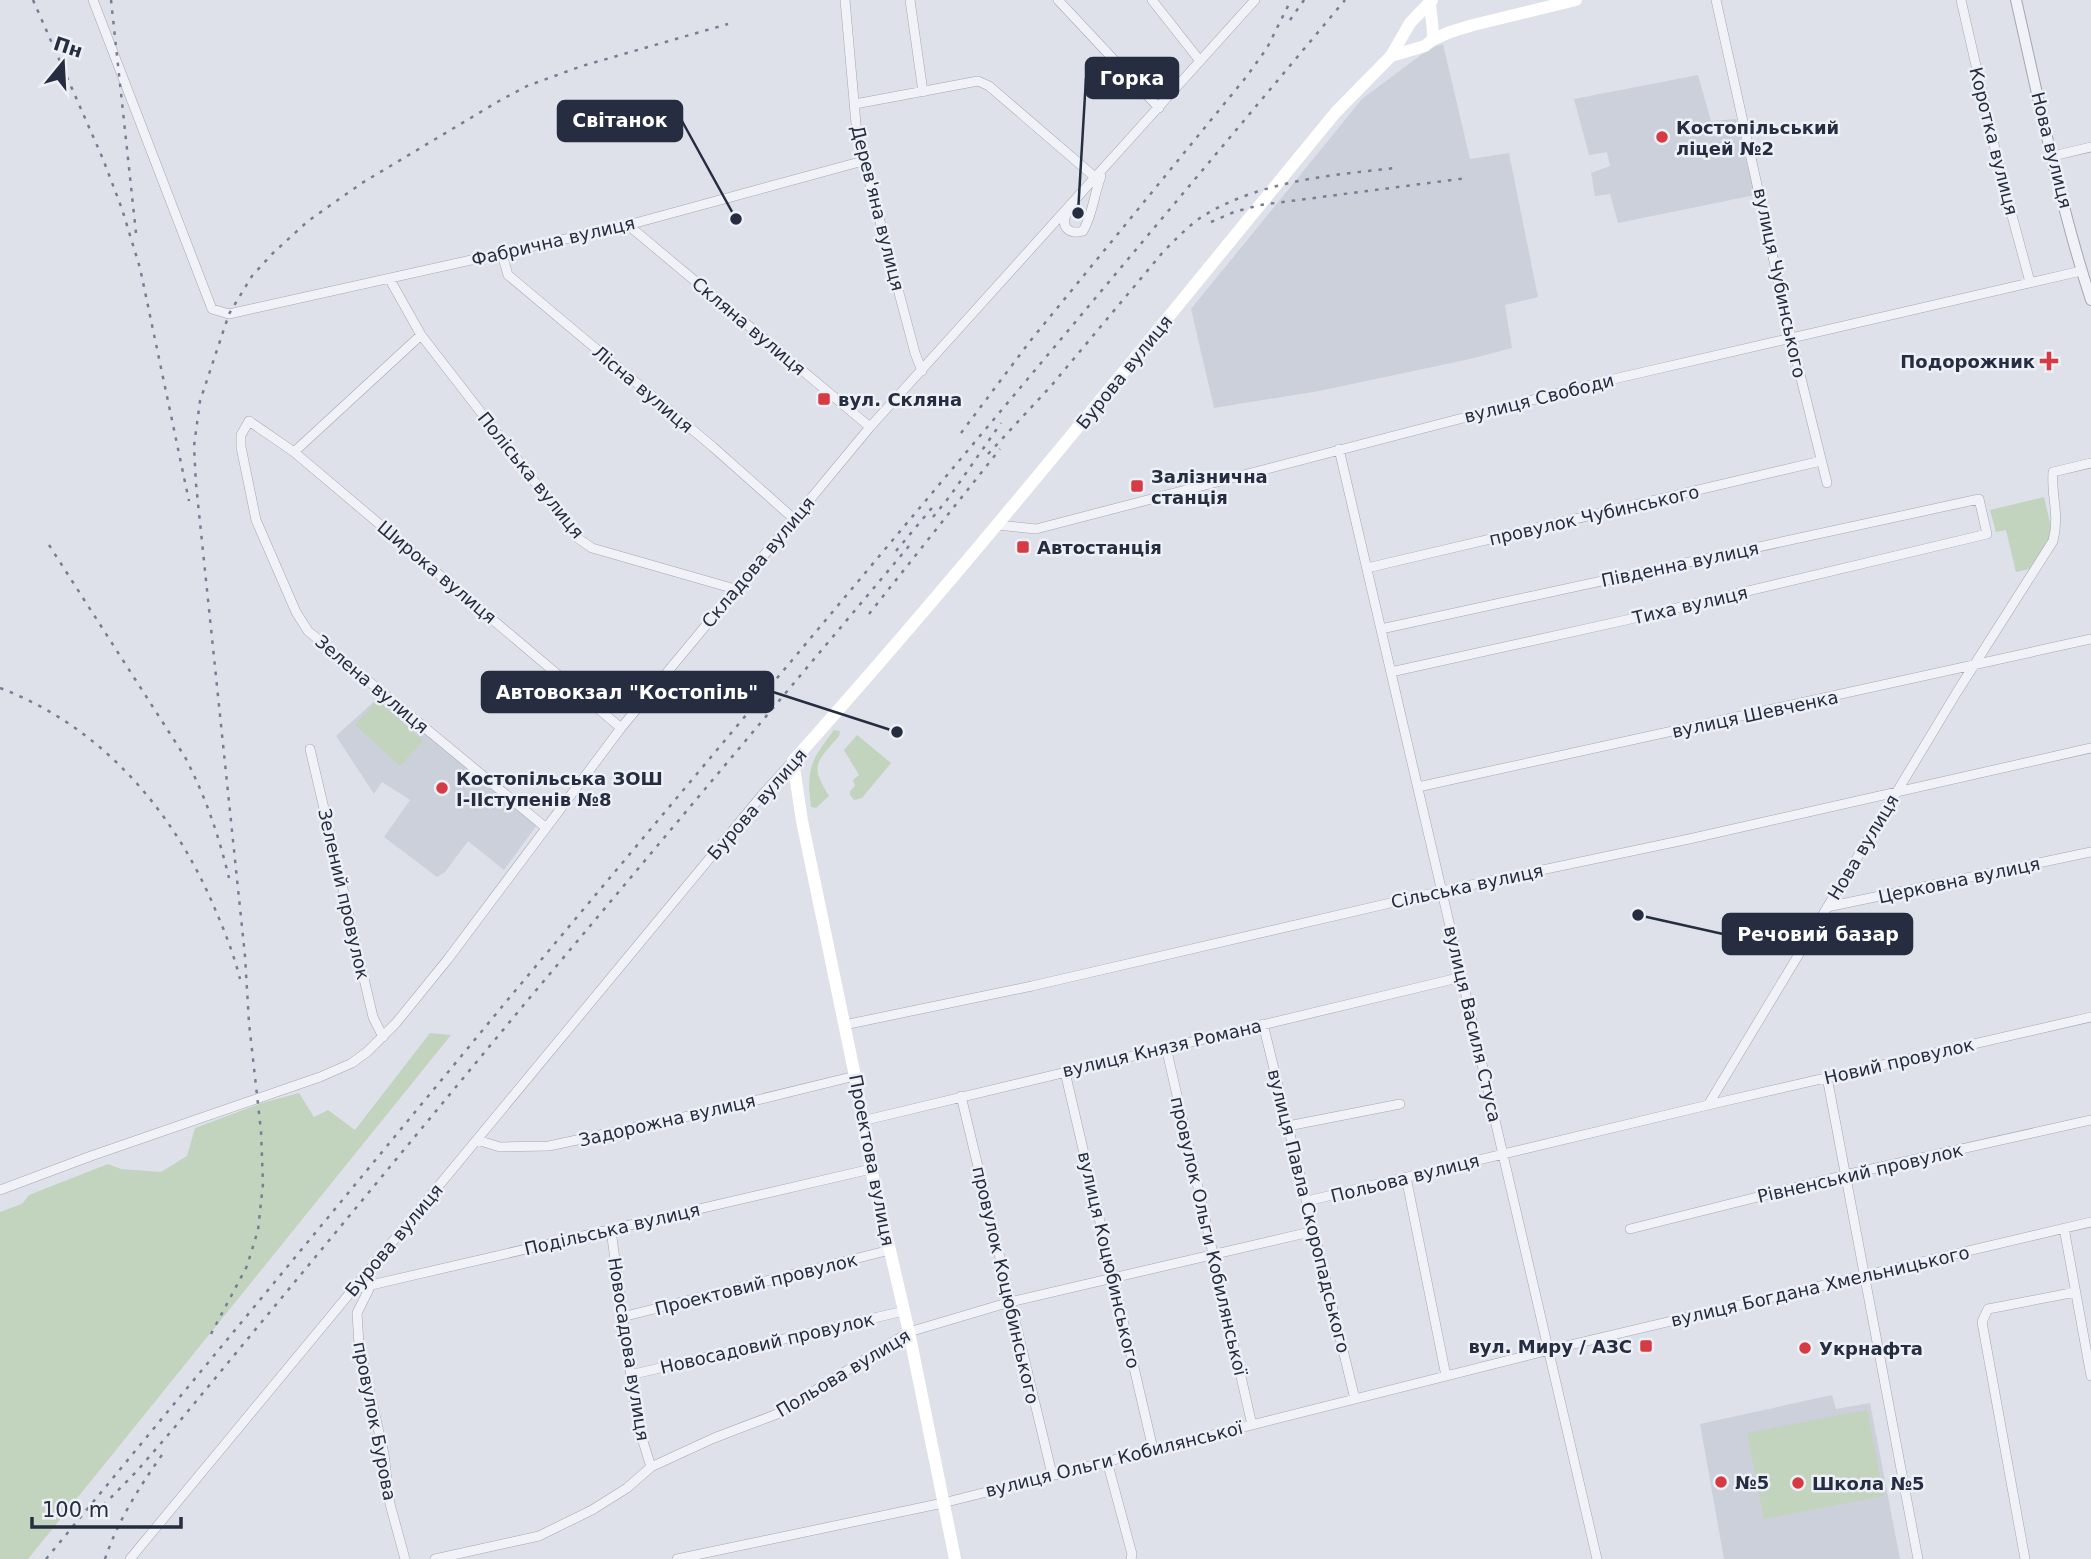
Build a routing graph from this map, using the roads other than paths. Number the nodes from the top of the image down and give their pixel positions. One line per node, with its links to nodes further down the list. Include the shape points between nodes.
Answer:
1 (93, 0): 27 (street, Фабрична вулиця, via 212,309 241,313)
2 (845, 0): 17 (street, Дерев'яна вулиця)
3 (910, 0): 16 (street)
4 (1058, 0): 18 (street)
5 (1152, 0): 15 (street)
6 (1255, 0): 15 (street, Складова вулиця)
7 (1576, 0): 13 (main road)
8 (1716, 0): 31 (street, вулиця Чубинського)
9 (1961, 0): 28 (street, Коротка вулиця)
10 (2016, 0): 20 (street, Нова вулиця)
11 (1431, 1): 12 (main road); 13 (main road)
12 (1410, 24): 13 (main road, via 1422,19); 13 (main road, via 1406,36 1412,44); 14 (main road)
13 (1429, 34): 14 (main road)
14 (1391, 56): 42 (main road, Бурова вулиця, via 1336,112)
15 (1200, 61): 18 (street, Складова вулиця)
16 (923, 92): 17 (street); 22 (street, via 978,81 989,86)
17 (855, 104): 21 (street, Дерев'яна вулиця)
18 (1159, 108): 22 (street, Складова вулиця)
19 (2091, 147): 20 (street)
20 (2053, 156): 26 (street, Нова вулиця)
21 (863, 161): 24 (street, Фабрична вулиця); 32 (street, Дерев'яна вулиця)
22 (1099, 174): 23 (street, Складова вулиця); 23 (street, via 1087,225 1076,233 1064,226)
23 (1072, 205): 32 (street, Складова вулиця)
24 (628, 225): 25 (street, Фабрична вулиця); 34 (street, Скляна вулиця)
25 (502, 254): 27 (street, Фабрична вулиця); 41 (street, Лісна вулиця, via 508,275)
26 (2081, 271): 28 (street, вулиця Свободи); 29 (street, Нова вулиця)
27 (389, 278): 30 (street, Поліська вулиця)
28 (2030, 282): 31 (street, вулиця Свободи)
29 (2091, 300)
30 (421, 335): 36 (street); 44 (street, Поліська вулиця, via 579,539 592,548)
31 (1791, 338): 35 (street, вулиця Свободи); 37 (street, вулиця Чубинського)
32 (922, 370): 34 (street, Складова вулиця)
33 (249, 421): 36 (street, Широка вулиця); 55 (street, Зелена вулиця, via 241,435 241,447 256,520 308,631)
34 (870, 428): 41 (street, Складова вулиця)
35 (1339, 449): 42 (street, вулиця Свободи, via 1036,529); 43 (street, вулиця Василя Стуса)
36 (294, 452): 49 (street, Широка вулиця)
37 (1821, 461): 39 (street, вулиця Чубинського); 43 (street, провулок Чубинського)
38 (2091, 463): 47 (street, Нова вулиця, via 2053,472 2057,517 2053,541)
39 (1827, 483)
40 (1979, 499): 45 (street, Південна вулиця); 48 (street, Тиха вулиця, via 1987,534)
41 (794, 519): 44 (street, Складова вулиця)
42 (998, 525): 52 (main road, Бурова вулиця)
43 (1367, 568): 45 (street, вулиця Василя Стуса)
44 (735, 590): 49 (street, Складова вулиця)
45 (1381, 629): 48 (street, вулиця Василя Стуса)
46 (2091, 639): 47 (street, вулиця Шевченка)
47 (1973, 667): 53 (street, вулиця Шевченка); 54 (street, Нова вулиця)
48 (1391, 673): 53 (street, вулиця Василя Стуса)
49 (621, 728): 55 (street, Складова вулиця)
50 (2091, 748): 54 (street, Сільська вулиця)
51 (310, 749): 63 (street, Зелений провулок, via 373,1017)
52 (793, 761): 62 (main road, Проектова вулиця); 74 (street, Бурова вулиця)
53 (1418, 787): 57 (street, вулиця Василя Стуса)
54 (1896, 793): 57 (street, Сільська вулиця); 58 (street, Нова вулиця)
55 (545, 827): 63 (street, Складова вулиця)
56 (2091, 852): 58 (street, Церковна вулиця)
57 (1442, 891): 59 (street, вулиця Василя Стуса); 62 (street, Сільська вулиця)
58 (1827, 907): 70 (street, Нова вулиця)
59 (1462, 977): 61 (street, вулиця Князя Романа); 75 (street, вулиця Василя Стуса)
60 (2091, 1017): 67 (street, Новий провулок)
61 (1263, 1024): 64 (street, вулиця Князя Романа); 73 (street, вулиця Павла Скоропадського)
62 (844, 1025): 66 (main road, Проектова вулиця)
63 (383, 1037): 79 (street, Складова вулиця, via 352,1063 320,1077)
64 (1166, 1048): 65 (street, вулиця Князя Романа); 87 (street, провулок Ольги Кобилянської)
65 (1065, 1072): 68 (street, вулиця Князя Романа); 89 (street, вулиця Коцюбинського)
66 (855, 1076): 72 (main road, Проектова вулиця); 74 (street, Задорожна вулиця, via 549,1146 500,1147)
67 (1827, 1077): 70 (street, Новий провулок); 77 (street)
68 (961, 1096): 72 (street, вулиця Князя Романа); 93 (street, провулок Коцюбинського)
69 (1400, 1104): 73 (street)
70 (1708, 1105): 75 (street)
71 (2091, 1120): 77 (street, Рівненський провулок)
72 (862, 1121): 76 (main road, Проектова вулиця)
73 (1288, 1126): 80 (street, вулиця Павла Скоропадського)
74 (477, 1140): 91 (street, Бурова вулиця)
75 (1503, 1154): 78 (street, Польова вулиця); 97 (street, вулиця Василя Стуса)
76 (871, 1168): 84 (street, Подільська вулиця); 86 (main road, Проектова вулиця)
77 (1845, 1175): 82 (street, Рівненський провулок); 88 (street)
78 (1406, 1177): 80 (street, Польова вулиця); 99 (street)
79 (0, 1190)
80 (1307, 1202): 85 (street, вулиця Павла Скоропадського)
81 (2091, 1222): 83 (street, вулиця Богдана Хмельницького)
82 (1630, 1228)
83 (2064, 1228): 88 (street, вулиця Богдана Хмельницького); 92 (street)
84 (611, 1230): 90 (street, Подільська вулиця); 95 (street, Новосадова вулиця)
85 (1314, 1230): 87 (street, Польова вулиця); 101 (street, вулиця Павла Скоропадського)
86 (890, 1250): 94 (main road, Проектова вулиця); 95 (street, Проектовий провулок)
87 (1213, 1254): 89 (street, Польова вулиця); 102 (street, провулок Ольги Кобилянської)
88 (1863, 1275): 97 (street, вулиця Богдана Хмельницького); 115 (street)
89 (1113, 1278): 93 (street, Польова вулиця); 103 (street, вулиця Коцюбинського)
90 (371, 1286): 91 (street, Подільська вулиця); 109 (street, провулок Бурова, via 357,1313 359,1345)
91 (354, 1290): 108 (street, Бурова вулиця)
92 (2076, 1292): 100 (street); 116 (street, via 1988,1308 1982,1322)
93 (1010, 1302): 96 (street, Польова вулиця); 106 (street, провулок Коцюбинського)
94 (904, 1311): 96 (main road, Проектова вулиця); 98 (street, Новосадовий провулок)
95 (622, 1318): 98 (street, Новосадова вулиця)
96 (909, 1332): 105 (street, Польова вулиця, via 777,1414); 107 (main road, Проектова вулиця)
97 (1549, 1350): 99 (street, вулиця Ольги Кобилянської); 114 (street, вулиця Василя Стуса)
98 (630, 1375): 105 (street, Новосадова вулиця)
99 (1446, 1376): 101 (street, вулиця Ольги Кобилянської)
100 (2091, 1376)
101 (1355, 1399): 102 (street, вулиця Ольги Кобилянської)
102 (1252, 1425): 103 (street, вулиця Ольги Кобилянської)
103 (1153, 1449): 104 (street, вулиця Ольги Кобилянської)
104 (1107, 1461): 106 (street, вулиця Ольги Кобилянської); 113 (street)
105 (650, 1467): 110 (street, Польова вулиця, via 592,1510 539,1536)
106 (1052, 1474): 107 (street, вулиця Ольги Кобилянської)
107 (943, 1503): 111 (street, вулиця Ольги Кобилянської); 112 (main road, Проектова вулиця)
108 (130, 1559)
109 (405, 1559)
110 (435, 1559)
111 (677, 1559)
112 (955, 1559)
113 (1131, 1559)
114 (1598, 1559)
115 (1918, 1559)
116 (2025, 1559)

